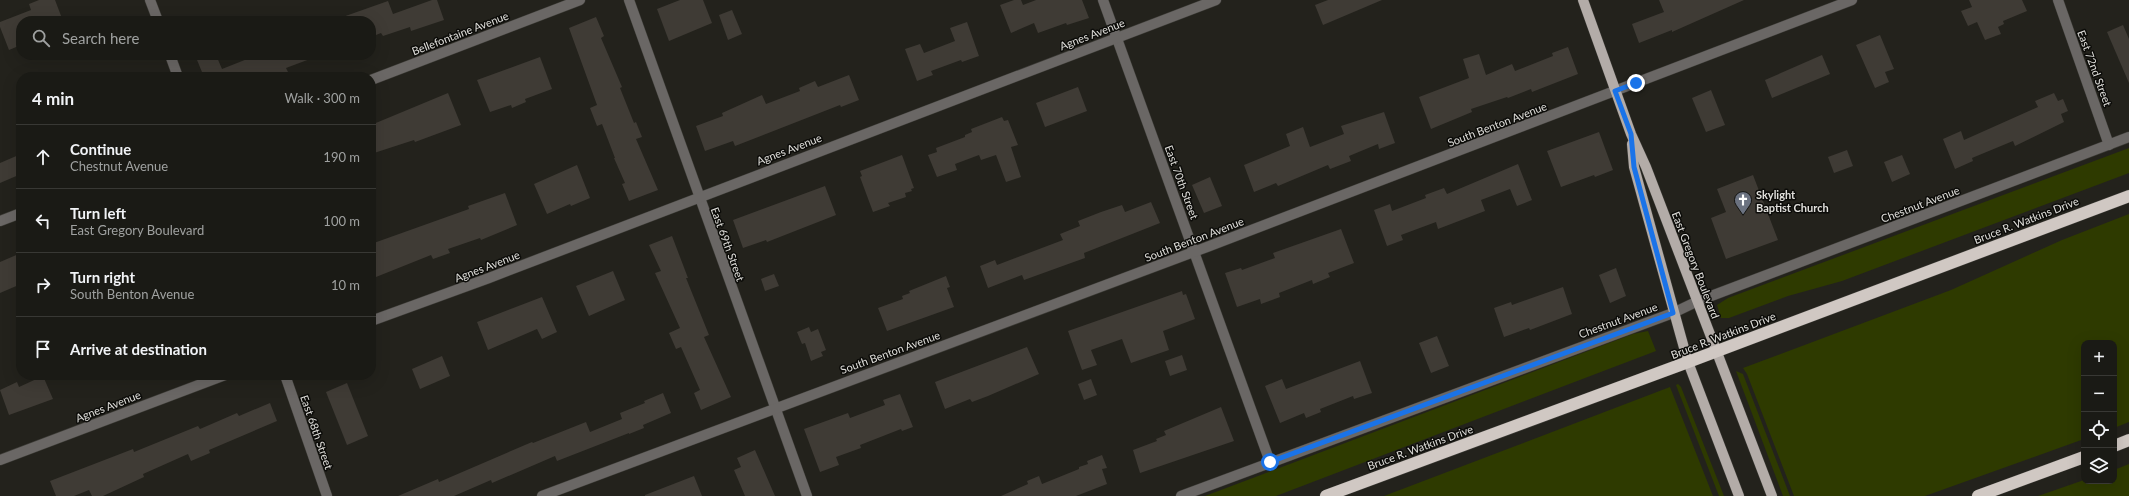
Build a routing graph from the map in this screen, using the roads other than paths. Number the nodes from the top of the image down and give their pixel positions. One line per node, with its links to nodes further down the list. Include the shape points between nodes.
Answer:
1 (150, 0): 9 (street)
2 (580, 0): 13 (street, Bellefontaine Avenue)
3 (629, 0): 19 (street, East 69th Street)
4 (1103, 0): 10 (street, East 70th Street)
5 (1216, 0): 10 (street, Agnes Avenue)
6 (1583, 0): 14 (main road, East Gregory Boulevard)
7 (1852, 0): 14 (street, South Benton Avenue)
8 (2058, 0): 17 (street, East 72nd Street)
9 (156, 16)
10 (1117, 37): 19 (street, Agnes Avenue); 22 (street, East 70th Street)
11 (172, 60): 12 (street)
12 (176, 72)
13 (376, 78)
14 (1615, 91): 15 (main road, East Gregory Boulevard); 22 (street, South Benton Avenue)
15 (1631, 134): 23 (main road, East Gregory Boulevard); 24 (main road, East Gregory Boulevard, via 1634,167)
16 (2129, 137): 17 (street, Chestnut Avenue)
17 (2109, 145): 23 (street, Chestnut Avenue)
18 (2129, 196): 26 (highway, Bruce R. Watkins Drive)
19 (698, 197): 25 (street, Agnes Avenue); 30 (street, East 69th Street)
20 (16, 215): 21 (street)
21 (0, 221)
22 (1194, 252): 30 (street, South Benton Avenue); 35 (street, East 70th Street)
23 (1698, 301): 24 (street, Chestnut Avenue); 26 (main road, East Gregory Boulevard)
24 (1673, 313): 27 (main road, East Gregory Boulevard); 35 (street, Chestnut Avenue)
25 (376, 319)
26 (1716, 351): 27 (highway, Bruce R. Watkins Drive); 42 (main road, East Gregory Boulevard)
27 (1688, 362): 40 (highway, Bruce R. Watkins Drive); 41 (main road, East Gregory Boulevard)
28 (212, 380): 34 (street, Agnes Avenue)
29 (287, 380): 36 (street, East 68th Street)
30 (775, 408): 37 (street, South Benton Avenue); 38 (street, East 69th Street)
31 (2129, 440): 32 (highway)
32 (2117, 445)
33 (2081, 458): 43 (highway)
34 (0, 460)
35 (1270, 462): 39 (street, Chestnut Avenue)
36 (327, 496)
37 (542, 496)
38 (806, 496)
39 (1181, 496)
40 (1326, 496)
41 (1740, 496)
42 (1772, 496)
43 (1978, 496)

